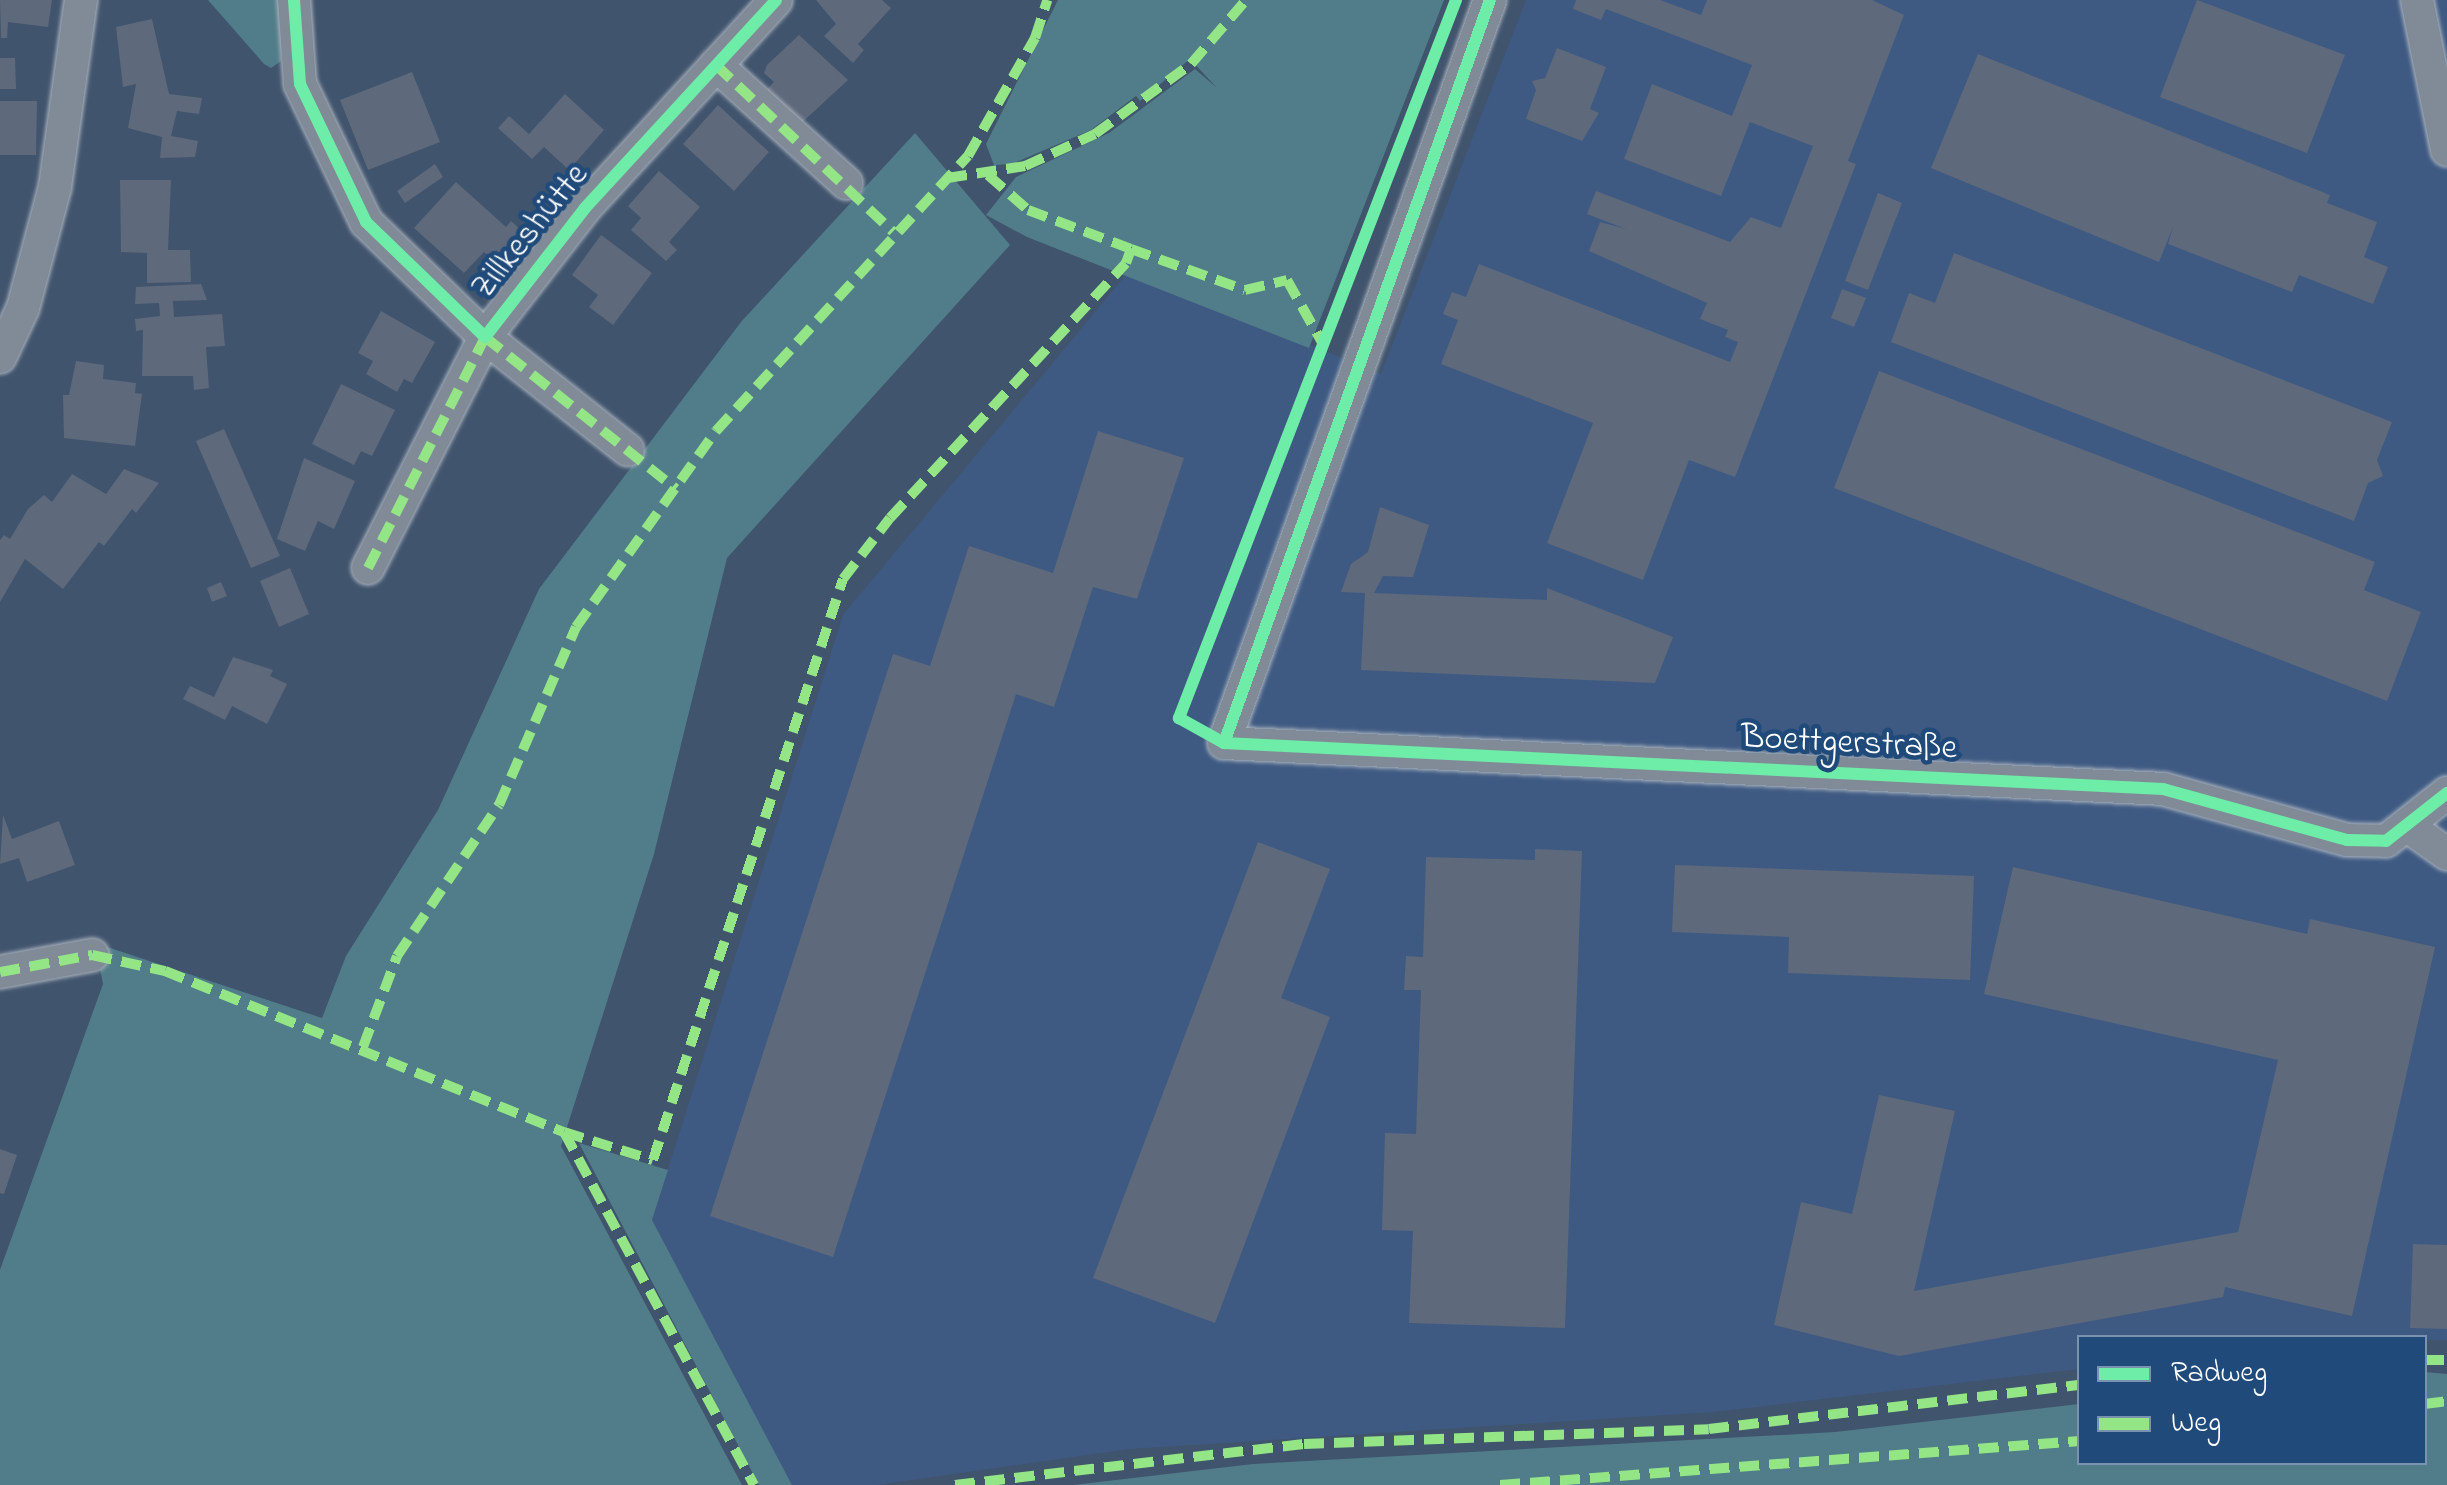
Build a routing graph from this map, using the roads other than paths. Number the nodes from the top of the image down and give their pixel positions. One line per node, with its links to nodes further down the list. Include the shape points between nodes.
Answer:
1 (81, 0): 9 (street, via 55,186)
2 (294, 0): 10 (street, Zillkeshütte, via 300,84 366,222)
3 (776, 0): 6 (street, Zillkeshütte)
4 (1490, 0): 15 (street, Boettgerstraße, via 1224,743 2164,789 2347,840 2386,841)
5 (2417, 0): 7 (street)
6 (716, 65): 8 (street); 10 (street, Zillkeshütte, via 585,208)
7 (2447, 150)
8 (846, 183)
9 (11, 303): 11 (street)
10 (485, 338): 12 (street, Zillkeshütte); 13 (street, Zillkeshütte)
11 (0, 358)
12 (628, 450)
13 (368, 568)
14 (2447, 793): 15 (street, Boettgerstraße)
15 (2409, 827): 16 (street)
16 (2447, 854)
17 (92, 955): 18 (street)
18 (0, 972)

